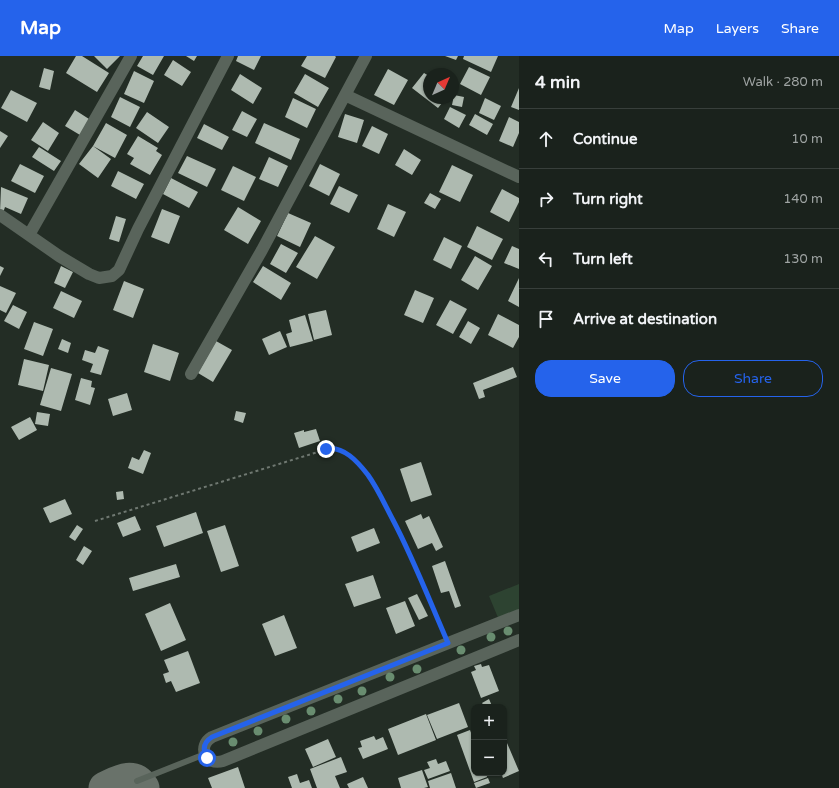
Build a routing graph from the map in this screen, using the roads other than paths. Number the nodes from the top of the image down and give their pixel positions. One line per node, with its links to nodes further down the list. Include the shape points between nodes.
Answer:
1 (131, 56): 7 (street)
2 (228, 56): 7 (street, via 119,270 112,276 100,278 89,274)
3 (366, 56): 4 (street)
4 (346, 94): 5 (street); 8 (street, via 262,250)
5 (519, 177)
6 (0, 215): 7 (street)
7 (29, 235)
8 (191, 374)
9 (519, 615): 11 (street, via 212,737 204,746)
10 (519, 640): 11 (street, via 222,761 214,762)
11 (205, 754): 12 (lane)
12 (137, 781)

